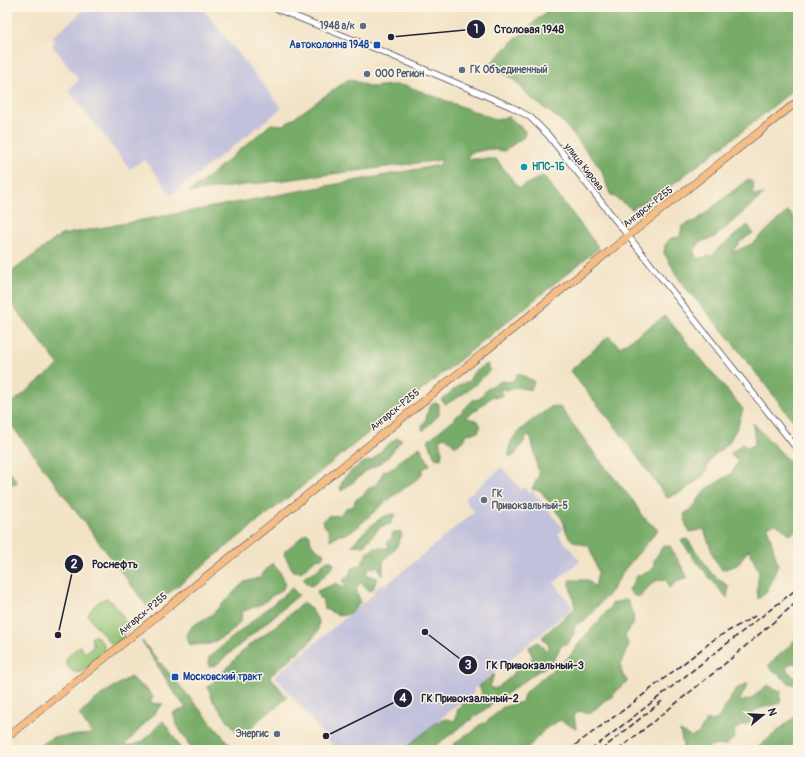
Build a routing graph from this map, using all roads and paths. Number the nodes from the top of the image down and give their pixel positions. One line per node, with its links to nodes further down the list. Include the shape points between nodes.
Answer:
1 (272, 7): 3 (street, улица Кирова, via 483,94 530,118 548,135)
2 (798, 101): 3 (main road, Ангарск-Р255)
3 (627, 236): 4 (street, улица Кирова); 5 (main road, Ангарск-Р255)
4 (798, 450)
5 (7, 737)

